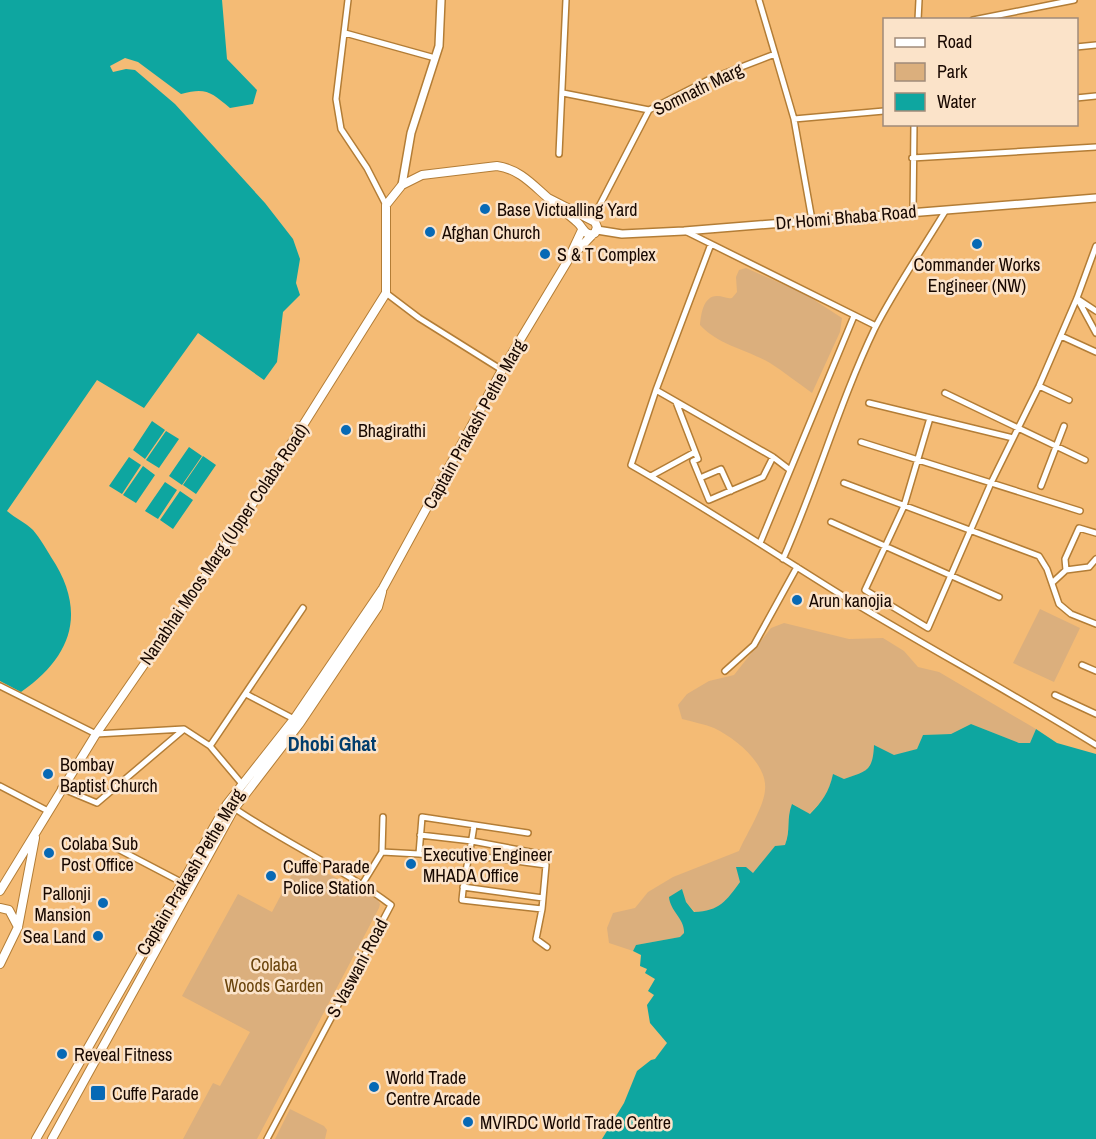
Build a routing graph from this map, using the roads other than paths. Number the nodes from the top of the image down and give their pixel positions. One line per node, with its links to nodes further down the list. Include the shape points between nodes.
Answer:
1 (348, 0): 9 (street)
2 (441, 0): 13 (street)
3 (566, 0): 14 (street)
4 (759, 0): 12 (street)
5 (919, 0): 7 (street)
6 (1074, 0): 8 (street)
7 (918, 18)
8 (983, 18)
9 (345, 33): 13 (street); 27 (street, via 336,99 341,129)
10 (1096, 45): 11 (street)
11 (1078, 47)
12 (775, 54): 17 (street, Somnath Marg, via 710,79); 19 (street)
13 (435, 58): 24 (street, via 411,133)
14 (563, 93): 17 (street); 22 (street)
15 (1096, 96): 16 (street)
16 (1078, 98)
17 (649, 110): 30 (street, Somnath Marg)
18 (883, 111): 19 (street)
19 (794, 119): 31 (street)
20 (914, 126): 23 (street)
21 (1096, 147): 23 (street)
22 (560, 154)
23 (912, 158): 29 (street)
24 (402, 185): 25 (main road, via 422,175 497,166 522,175); 27 (main road)
25 (548, 198): 30 (main road); 32 (main road)
26 (1096, 198): 28 (street, Dr Homi Bhaba Road)
27 (386, 205): 38 (main road)
28 (946, 210): 29 (street, Dr Homi Bhaba Road); 42 (street)
29 (913, 212): 31 (street, Dr Homi Bhaba Road)
30 (591, 220): 32 (main road, via 584,222); 34 (main road, via 597,224)
31 (812, 220): 33 (street, Dr Homi Bhaba Road)
32 (582, 229): 34 (main road, via 587,234); 37 (main road, Captain Prakash Pethe Marg)
33 (684, 231): 34 (street, Dr Homi Bhaba Road); 35 (street)
34 (595, 232): 37 (main road, Captain Prakash Pethe Marg)
35 (711, 244): 41 (street); 48 (street)
36 (1096, 246): 39 (street)
37 (567, 262): 46 (main road, Captain Prakash Pethe Marg)
38 (386, 293): 46 (street); 96 (main road, Nanabhai Moos Marg (Upper Colaba Road), via 219,556)
39 (1077, 298): 40 (street); 43 (street); 44 (street)
40 (1096, 311)
41 (854, 316): 42 (street); 63 (street)
42 (876, 327): 77 (street)
43 (1096, 333)
44 (1061, 336): 45 (street); 47 (street)
45 (1096, 352)
46 (502, 370): 83 (main road, Captain Prakash Pethe Marg)
47 (1039, 386): 50 (street); 55 (street)
48 (656, 390): 51 (street); 64 (street, via 631,465)
49 (945, 393): 55 (street)
50 (1069, 400)
51 (676, 402): 59 (street); 60 (street)
52 (869, 403): 53 (street)
53 (930, 418): 56 (street); 61 (street)
54 (1064, 426): 58 (street)
55 (1017, 429): 56 (street); 58 (street)
56 (1013, 438): 67 (street)
57 (861, 442): 61 (street)
58 (1056, 447): 62 (street); 68 (street)
59 (695, 452): 64 (street); 65 (street, via 698,459 693,460)
60 (773, 457): 63 (street); 69 (street, via 763,477)
61 (918, 460): 67 (street); 70 (street)
62 (1085, 460)
63 (790, 470): 75 (street)
64 (651, 476): 75 (street)
65 (700, 478): 69 (street, via 721,469); 69 (street, via 709,500)
66 (844, 483): 70 (street)
67 (991, 483): 71 (street); 73 (street)
68 (1041, 486)
69 (731, 491)
70 (904, 507): 73 (street); 76 (street)
71 (1080, 511)
72 (831, 522): 76 (street)
73 (971, 530): 81 (street); 82 (street, via 1039,556)
74 (1096, 533): 80 (street, via 1079,528 1065,559)
75 (760, 543): 77 (street)
76 (885, 547): 81 (street); 81 (street, via 865,590 928,628)
77 (783, 559): 79 (street)
78 (1096, 559): 80 (street, via 1089,567)
79 (797, 567): 88 (street, via 754,645); 97 (street)
80 (1066, 570): 82 (street)
81 (951, 576): 84 (street)
82 (1052, 583): 86 (street, via 1059,604 1071,614)
83 (383, 588): 94 (main road, Captain Prakash Pethe Marg); 102 (main road, Captain Prakash Pethe Marg, via 378,608 313,704)
84 (999, 597)
85 (303, 608): 91 (street)
86 (1096, 624)
87 (1082, 665): 89 (street)
88 (725, 671)
89 (1096, 671)
90 (0, 686): 96 (street)
91 (246, 694): 94 (street); 98 (street)
92 (1055, 695): 93 (street)
93 (1096, 713)
94 (294, 719): 99 (main road, Captain Prakash Pethe Marg)
95 (184, 729): 96 (street); 98 (street); 101 (street, via 97,803)
96 (96, 734): 101 (main road, Nanabhai Moos Marg (Upper Colaba Road))
97 (1096, 745)
98 (210, 746): 99 (street)
99 (242, 784): 102 (main road, Captain Prakash Pethe Marg)
100 (0, 786): 103 (street)
101 (61, 788): 103 (main road, Nanabhai Moos Marg (Upper Colaba Road))
102 (231, 806): 115 (main road, Captain Prakash Pethe Marg); 116 (street, S Vaswani Road, via 265,830); 125 (main road, Captain Prakash Pethe Marg)
103 (48, 811): 107 (main road, Nanabhai Moos Marg (Upper Colaba Road))
104 (383, 817): 111 (street)
105 (474, 825): 106 (street); 108 (street, via 422,817); 109 (street)
106 (528, 832)
107 (36, 834): 118 (main road, Nanabhai Moos Marg (Upper Colaba Road)); 122 (main road)
108 (420, 835): 109 (street); 112 (street)
109 (472, 842): 113 (street); 114 (street)
110 (116, 848): 115 (street)
111 (382, 852): 112 (street); 116 (street)
112 (418, 854): 114 (street, via 463,859)
113 (541, 854)
114 (469, 855): 117 (street); 119 (street, via 546,865)
115 (183, 883): 126 (main road, Captain Prakash Pethe Marg)
116 (363, 884): 129 (street, S Vaswani Road, via 392,905)
117 (463, 887): 119 (street); 121 (street, via 462,900)
118 (0, 891)
119 (543, 898): 121 (street)
120 (0, 908): 122 (main road, via 9,910)
121 (542, 909): 123 (street, via 536,939)
122 (18, 927): 124 (main road)
123 (547, 947)
124 (0, 964)
125 (115, 1026): 126 (main road); 128 (main road, Captain Prakash Pethe Marg)
126 (100, 1027): 127 (main road, Captain Prakash Pethe Marg)
127 (36, 1139)
128 (52, 1139)
129 (267, 1139)

